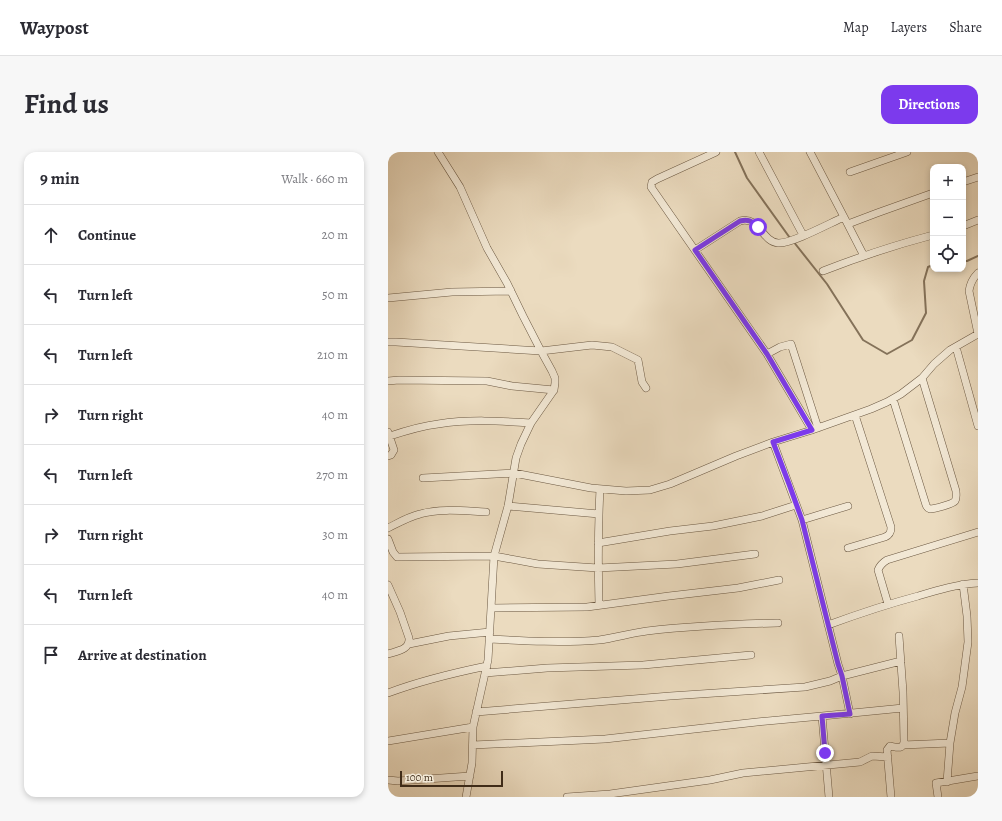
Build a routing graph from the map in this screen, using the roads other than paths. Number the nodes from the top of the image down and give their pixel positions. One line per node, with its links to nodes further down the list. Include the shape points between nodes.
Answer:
1 (438, 152): 20 (street, via 460,187 487,248)
2 (716, 152): 16 (street, via 657,178 652,185)
3 (759, 152): 14 (street)
4 (810, 152): 10 (street)
5 (907, 152): 6 (street)
6 (850, 172)
7 (978, 178): 8 (street)
8 (966, 181)
9 (930, 193): 12 (street)
10 (844, 217): 12 (street); 14 (street)
11 (978, 220): 13 (street)
12 (848, 224): 17 (street)
13 (966, 225)
14 (803, 235): 16 (street, via 784,242 770,241 753,222 745,220)
15 (930, 236): 17 (street)
16 (695, 250): 27 (street)
17 (864, 256): 18 (street)
18 (823, 272)
19 (978, 273): 22 (street, via 973,278 969,291)
20 (511, 291): 21 (street, via 452,292); 26 (street)
21 (388, 298)
22 (977, 326): 23 (street)
23 (978, 334): 25 (street)
24 (388, 342): 26 (street)
25 (956, 347): 28 (street, via 934,364); 35 (street)
26 (541, 351): 30 (street, via 592,345 612,347 638,360 642,382); 31 (street, via 555,378)
27 (767, 354): 36 (street); 36 (street, via 791,344)
28 (922, 378): 32 (street); 32 (street, via 956,491 956,498 952,504 932,509 926,505)
29 (388, 381): 31 (street, via 487,381)
30 (646, 388)
31 (554, 390): 34 (street)
32 (893, 399): 33 (street)
33 (855, 415): 36 (street); 53 (street, via 891,531 888,536)
34 (531, 423): 37 (street, via 466,421); 40 (street, via 518,451)
35 (978, 426)
36 (815, 429): 38 (street)
37 (389, 434): 39 (street, via 394,450)
38 (773, 442): 42 (street, via 650,490); 43 (street)
39 (388, 456)
40 (514, 473): 41 (street); 42 (street); 44 (street)
41 (423, 478)
42 (600, 489): 47 (street)
43 (796, 505): 48 (street); 52 (street, via 762,516 713,526)
44 (508, 506): 47 (street); 56 (street)
45 (848, 506): 48 (street)
46 (486, 512): 49 (street, via 437,510 419,514)
47 (598, 514): 52 (street)
48 (802, 520): 66 (street)
49 (388, 528)
50 (978, 532): 62 (street, via 883,562 878,570)
51 (388, 539): 55 (street)
52 (598, 543): 57 (street)
53 (848, 548)
54 (755, 554): 57 (street, via 677,564)
55 (391, 556): 56 (street)
56 (494, 556): 57 (street, via 538,564); 64 (street)
57 (598, 568): 63 (street)
58 (779, 580): 63 (street, via 738,588)
59 (978, 583): 60 (street)
60 (963, 584): 62 (street); 82 (street, via 968,642)
61 (388, 585): 69 (street, via 400,612)
62 (888, 604): 66 (street)
63 (599, 605): 64 (street)
64 (492, 608): 67 (street)
65 (778, 623): 67 (street, via 661,630 600,640 527,641)
66 (828, 625): 74 (street)
67 (490, 636): 69 (street, via 449,636); 73 (street)
68 (899, 636): 72 (street)
69 (409, 644): 70 (street, via 402,650)
70 (388, 654)
71 (751, 654): 73 (street, via 643,665)
72 (900, 661): 74 (street); 76 (street)
73 (486, 669): 75 (street, via 450,674); 77 (street)
74 (842, 676): 77 (street, via 805,687); 78 (street)
75 (388, 693)
76 (903, 708): 78 (street); 84 (street)
77 (476, 712): 80 (street)
78 (850, 714): 79 (street)
79 (822, 716): 83 (street, via 605,739); 86 (street)
80 (473, 727): 81 (street); 83 (street)
81 (388, 741)
82 (950, 743): 84 (street); 90 (street)
83 (472, 745): 87 (street)
84 (903, 745): 85 (street, via 900,748 890,746 887,750)
85 (888, 757): 86 (street, via 876,756 860,762); 94 (street)
86 (826, 765): 92 (street, via 743,773 610,794); 93 (street)
87 (470, 776): 89 (street); 91 (street)
88 (978, 776): 90 (street)
89 (388, 780)
90 (947, 782): 95 (street, via 936,783)
91 (466, 797)
92 (567, 797)
93 (829, 797)
94 (891, 797)
95 (938, 797)

